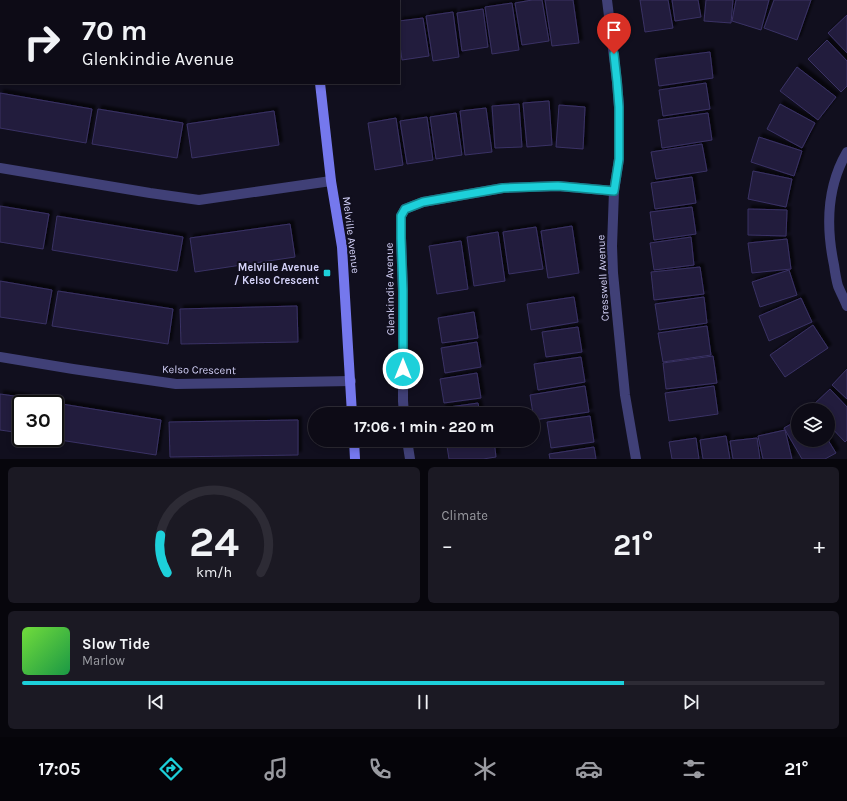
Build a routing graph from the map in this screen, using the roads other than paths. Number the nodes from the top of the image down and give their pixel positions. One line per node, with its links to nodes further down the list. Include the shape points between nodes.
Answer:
1 (607, 0): 6 (street, Cresswell Avenue, via 619,107 619,159)
2 (320, 84): 5 (street, Melville Avenue)
3 (847, 152): 7 (street, via 840,163 831,192 828,229 838,285)
4 (0, 168): 5 (street, via 199,200)
5 (332, 181): 9 (street, Melville Avenue, via 342,247)
6 (614, 191): 11 (street, Glenkindie Avenue, via 558,186 503,188 423,202 405,209 401,216); 16 (street, Cresswell Avenue, via 613,273 626,395)
7 (847, 306)
8 (0, 357): 9 (street, Kelso Crescent, via 176,384)
9 (351, 381): 10 (street, Melville Avenue)
10 (352, 407)
11 (403, 407)
12 (354, 447): 14 (street)
13 (408, 447): 15 (street)
14 (355, 459)
15 (410, 459)
16 (636, 459)

